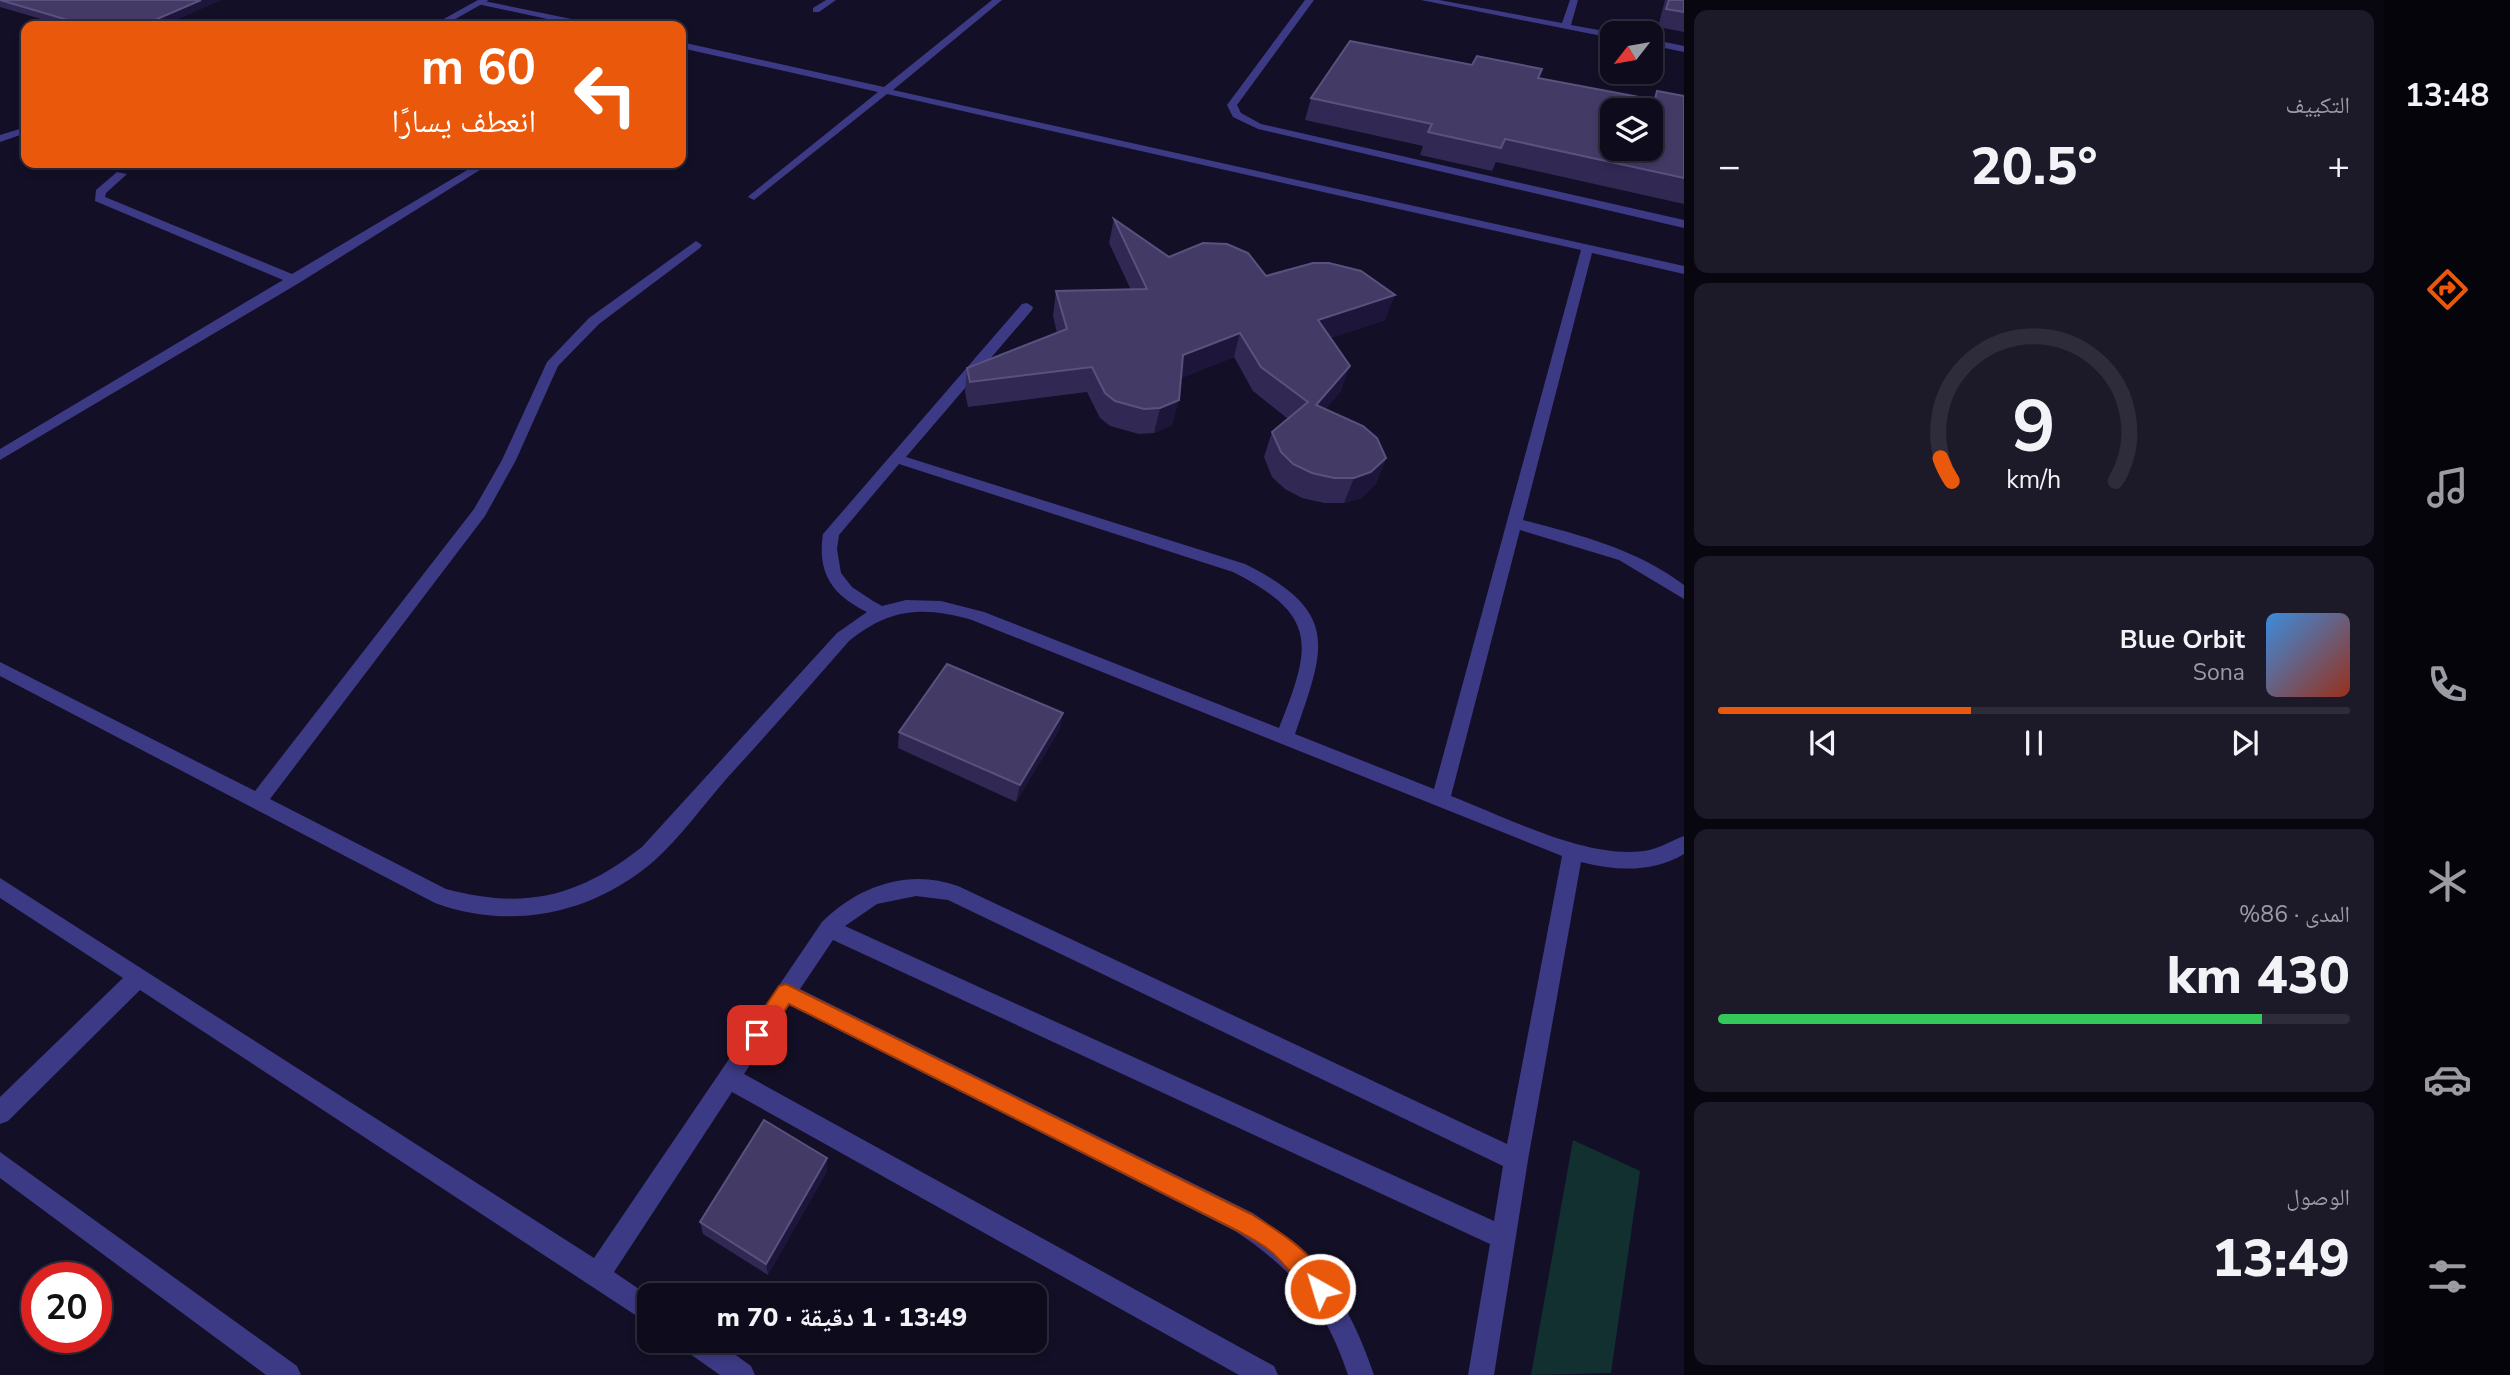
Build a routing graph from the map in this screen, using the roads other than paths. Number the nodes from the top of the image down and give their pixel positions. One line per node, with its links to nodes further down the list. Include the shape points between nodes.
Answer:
1 (832, 0): 8 (street)
2 (977, 0): 7 (street)
3 (1310, 0): 22 (street, via 1232,105 1237,115 1258,126)
4 (1426, 0): 11 (street)
5 (1574, 0): 11 (street)
6 (483, 1): 9 (street); 10 (street)
7 (996, 2): 16 (street)
8 (816, 10)
9 (445, 21)
10 (569, 21)
11 (1566, 26): 12 (street)
12 (1600, 33)
13 (1663, 45): 15 (street)
14 (686, 46): 16 (street)
15 (1684, 49)
16 (884, 92): 21 (street); 24 (street)
17 (21, 132): 18 (street)
18 (0, 139)
19 (478, 168): 26 (street)
20 (121, 174): 26 (street, via 100,192 99,199)
21 (754, 197)
22 (1684, 223)
23 (696, 245): 36 (street, via 594,321 552,365 480,512)
24 (1587, 249): 25 (street); 30 (street)
25 (1684, 270)
26 (295, 280): 28 (street)
27 (1027, 307): 29 (street)
28 (0, 455)
29 (895, 458): 32 (street, via 831,534 827,551 830,569 841,586 857,601); 34 (street, via 1262,579 1297,609 1312,644 1311,662)
30 (1514, 523): 31 (street, via 1614,550 1641,562); 35 (street)
31 (1684, 593)
32 (880, 612): 34 (street, via 929,604 954,607); 36 (street, via 843,637 649,853 625,874 564,902 500,910 442,897)
33 (0, 668): 36 (street)
34 (1284, 737): 35 (street)
35 (1441, 799): 38 (street)
36 (258, 802)
37 (1684, 844): 38 (street, via 1670,854 1626,862)
38 (1573, 852): 45 (street)
39 (0, 887): 41 (street)
40 (829, 928): 42 (street); 45 (street, via 862,899 883,891 928,887 951,892); 47 (street)
41 (139, 978): 44 (street); 48 (street)
42 (786, 993): 43 (street); 54 (street, via 1277,1242 1307,1272 1332,1307 1352,1344)
43 (729, 1078): 48 (street); 53 (street)
44 (0, 1112)
45 (1516, 1160): 47 (street)
46 (0, 1164): 51 (street)
47 (1505, 1238): 55 (street)
48 (597, 1275): 49 (street)
49 (637, 1303)
50 (711, 1353): 52 (street)
51 (288, 1375)
52 (742, 1375)
53 (1265, 1375)
54 (1361, 1375)
55 (1481, 1375)

